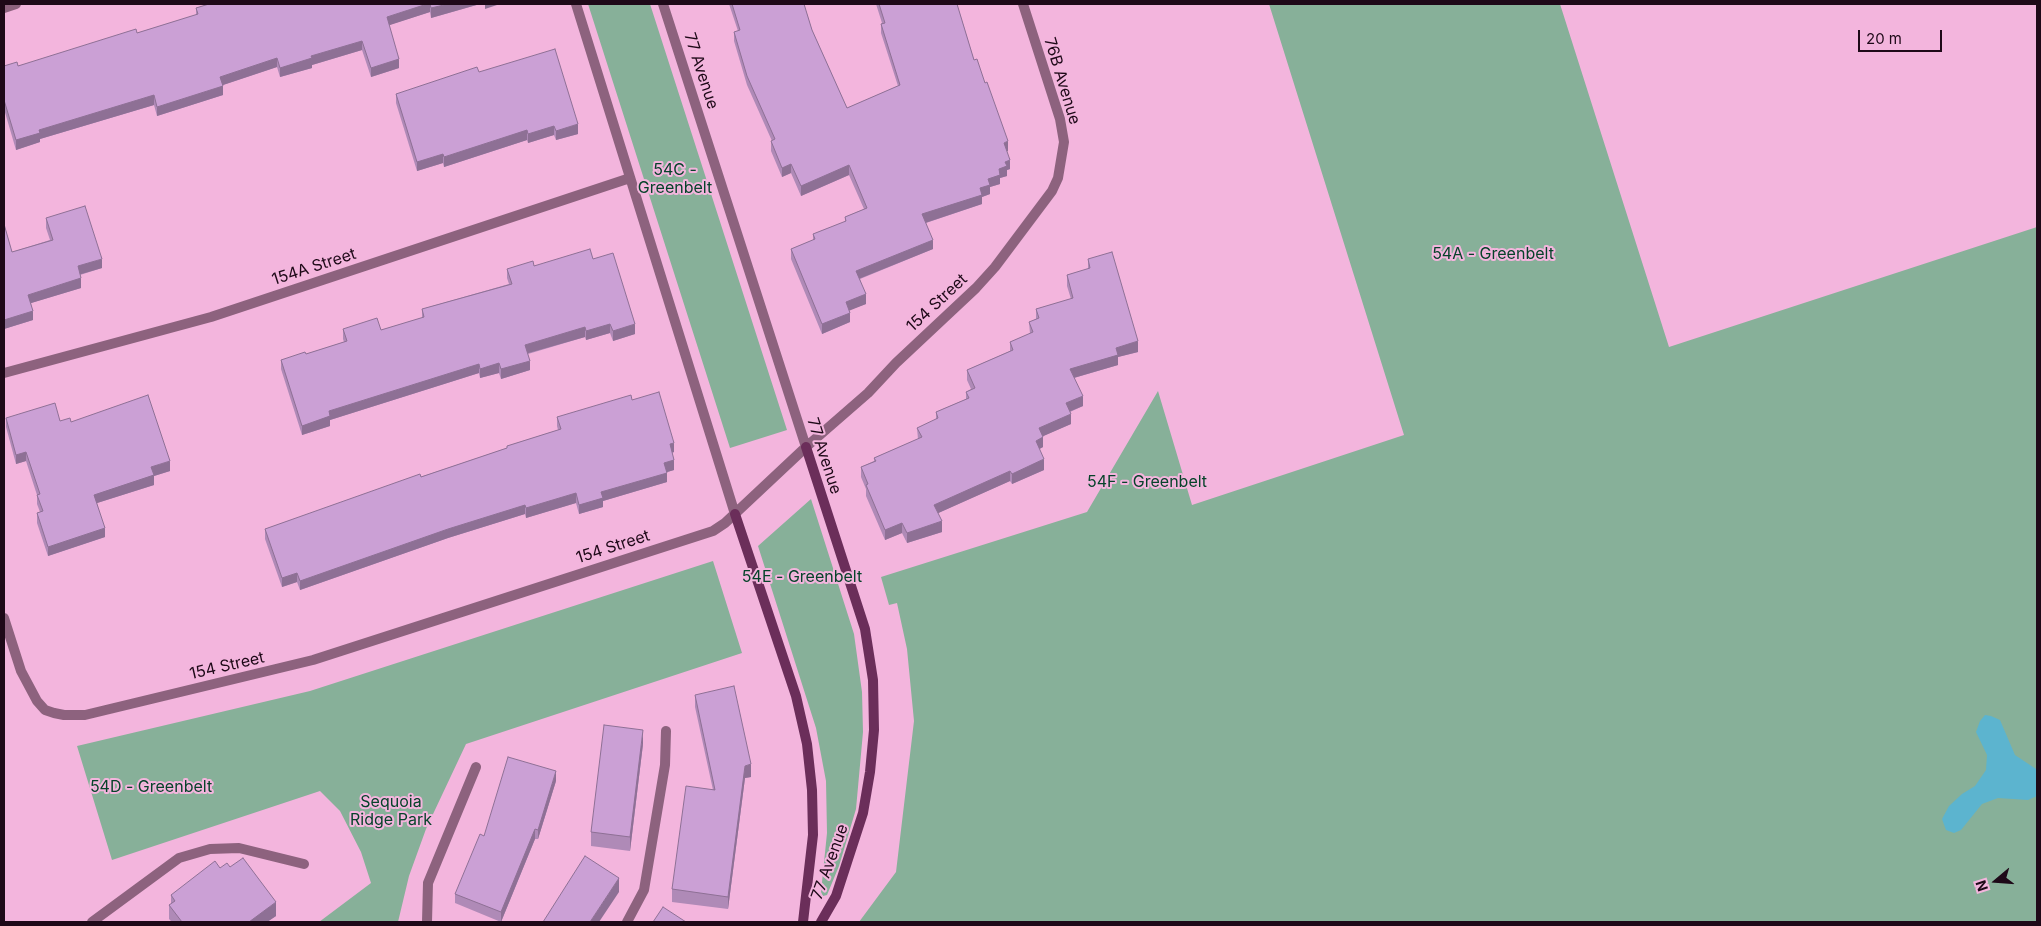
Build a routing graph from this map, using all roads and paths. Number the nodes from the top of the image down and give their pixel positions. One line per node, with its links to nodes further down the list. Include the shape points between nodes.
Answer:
1 (16, 4): 5 (street)
2 (576, 4): 7 (street, 77 Avenue)
3 (663, 4): 9 (street, 77 Avenue)
4 (1023, 4): 6 (street, 76B Avenue, via 1060,119 1064,142)
5 (4, 8)
6 (1060, 167): 9 (street, 154 Street, via 1052,191 986,278 868,393)
7 (630, 178): 8 (street, 154A Street, via 211,318); 10 (street, 77 Avenue)
8 (4, 373)
9 (806, 447): 10 (street, 154 Street); 19 (street, 77 Avenue, via 865,629 873,680 874,730 863,813 836,896)
10 (735, 514): 11 (street, 154 Street, via 712,531 284,668 85,714 54,713 36,701 21,671); 18 (street, 77 Avenue, via 796,696 807,744 813,834)
11 (4, 618)
12 (666, 731): 17 (street, via 665,765 644,890)
13 (476, 767): 16 (street, via 428,883)
14 (304, 864): 15 (street, via 239,848 210,849 179,858)
15 (92, 922)
16 (426, 922)
17 (627, 922)
18 (803, 922)
19 (821, 922)

